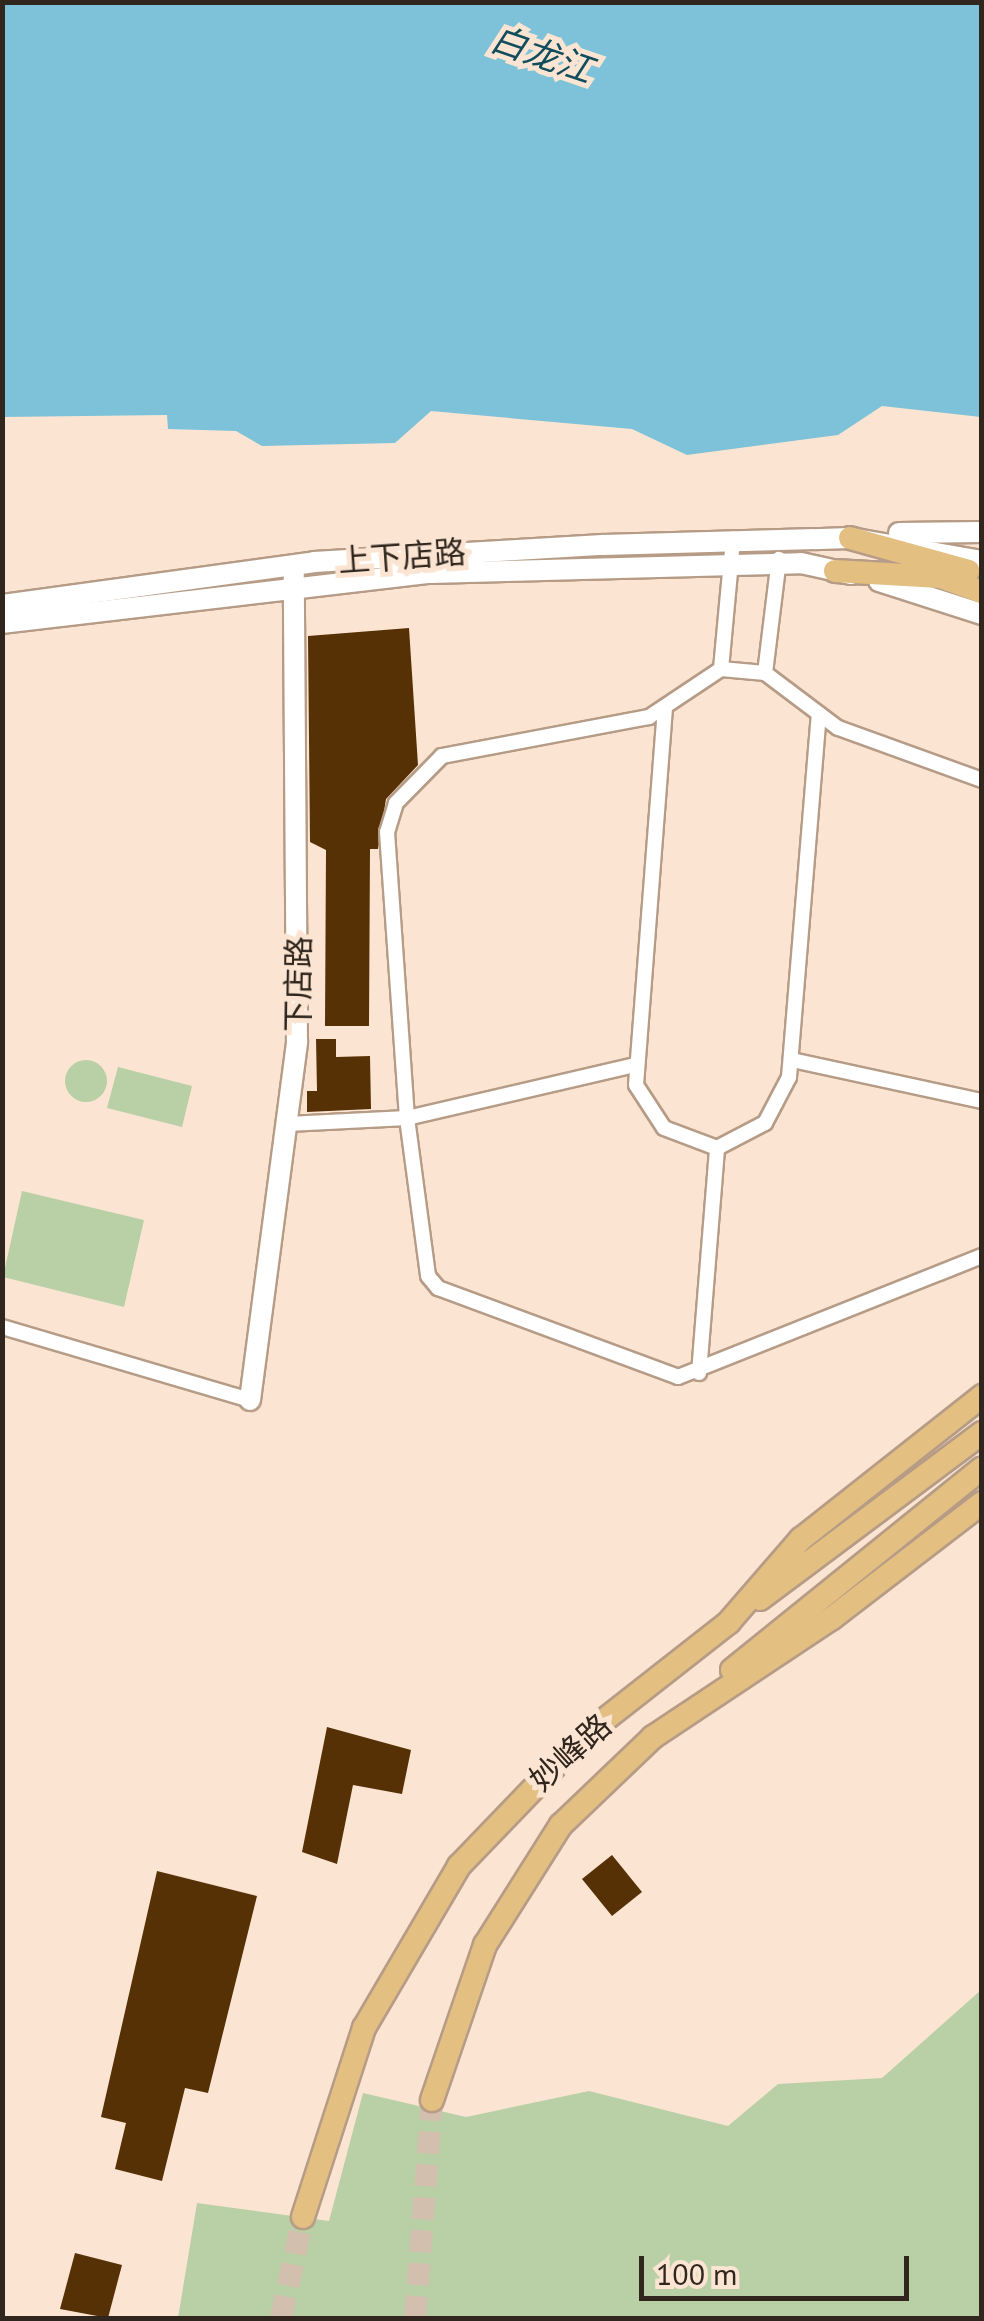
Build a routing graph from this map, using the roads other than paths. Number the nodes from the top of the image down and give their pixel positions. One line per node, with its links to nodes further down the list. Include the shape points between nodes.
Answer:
1 (982, 532): 3 (main road)
2 (782, 538): 3 (main road, 上下店路); 4 (main road, 上下店路); 7 (street)
3 (850, 538): 5 (main road); 10 (main road)
4 (733, 540): 6 (street); 9 (main road, 上下店路)
5 (982, 561)
6 (730, 564): 7 (main road, 上下店路); 9 (main road, 上下店路); 15 (street)
7 (778, 564): 8 (main road, 上下店路); 16 (street)
8 (834, 570): 11 (main road, via 940,577); 13 (main road, 上下店路)
9 (294, 574): 12 (main road, 上下店路); 14 (main road, 上下店路); 24 (main road, 下店路, via 300,845)
10 (982, 576)
11 (982, 592)
12 (2, 605)
13 (982, 614)
14 (2, 623)
15 (721, 669): 16 (street); 17 (street)
16 (766, 673): 18 (street)
17 (664, 708): 21 (street); 23 (street, via 451,752 396,803 388,850)
18 (819, 716): 19 (street); 20 (street)
19 (982, 780)
20 (792, 1060): 22 (street); 25 (street, via 764,1124)
21 (635, 1064): 23 (street); 25 (street, via 650,1114 680,1138)
22 (982, 1101)
23 (408, 1118): 24 (street); 28 (street, via 432,1284 668,1376)
24 (288, 1124): 30 (main road, 下店路)
25 (717, 1148): 28 (street)
26 (982, 1256): 28 (street)
27 (2, 1327): 30 (street)
28 (699, 1373)
29 (982, 1396): 34 (main road, 妙峰路, via 801,1539)
30 (250, 1400)
31 (982, 1433): 34 (main road)
32 (982, 1468): 35 (main road)
33 (982, 1503): 35 (main road, 妙峰路, via 832,1618)
34 (729, 1622): 37 (main road, 妙峰路, via 554,1763 436,1898 364,2028)
35 (653, 1737): 36 (main road, 妙峰路, via 561,1825 514,1895 460,2003)
36 (432, 2100)
37 (302, 2216)

